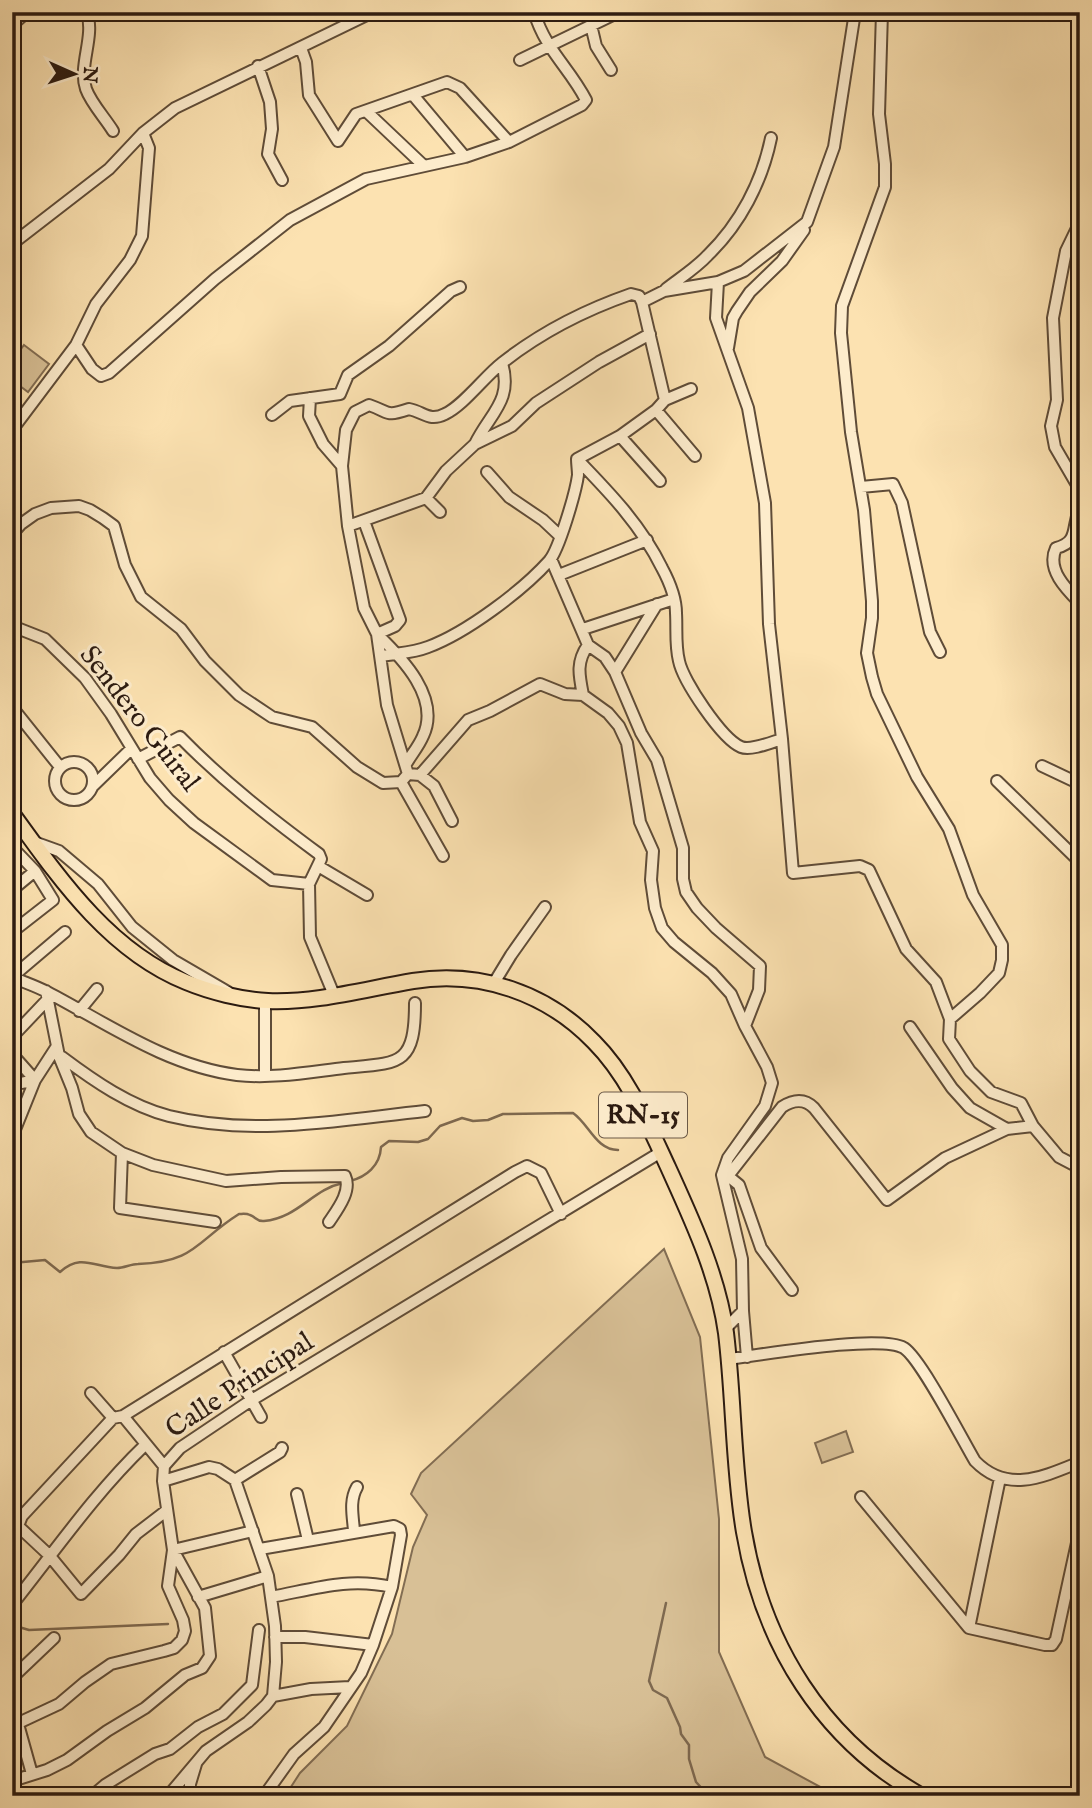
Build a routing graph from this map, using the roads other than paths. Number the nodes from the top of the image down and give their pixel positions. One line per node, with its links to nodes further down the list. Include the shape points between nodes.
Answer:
1 (27, 12): 9 (street)
2 (88, 12): 18 (street, via 86,89)
3 (373, 12): 8 (street)
4 (534, 12): 11 (street)
5 (619, 12): 10 (street)
6 (855, 12): 25 (street, via 834,147)
7 (882, 12): 51 (street, via 879,114 885,187 842,306 851,432)
8 (349, 17): 12 (street)
9 (12, 25)
10 (591, 25): 11 (street); 15 (street, via 596,46)
11 (548, 46): 13 (street); 21 (street, via 586,100)
12 (301, 48): 14 (street); 17 (street, via 309,95 338,141 356,114)
13 (520, 60)
14 (258, 66): 19 (street, via 175,108); 24 (street, via 270,102 268,154)
15 (611, 70)
16 (413, 95): 17 (street); 21 (street, via 453,83); 22 (street)
17 (366, 111): 23 (street)
18 (113, 131)
19 (143, 133): 27 (street, via 109,169); 33 (street, via 149,148 142,236 130,260 96,304)
20 (771, 138): 30 (street, via 762,174 732,228 709,255)
21 (509, 142): 22 (street)
22 (465, 157): 23 (street)
23 (423, 165): 33 (street, via 366,179 290,220 109,373 101,376 92,369)
24 (282, 180)
25 (807, 222): 28 (street, via 744,271); 34 (street, via 782,261 737,311)
26 (1080, 222): 52 (street, via 1066,251 1053,318 1056,400 1051,426 1055,447)
27 (12, 244)
28 (718, 282): 30 (street); 34 (street, via 716,318)
29 (460, 287): 37 (street, via 348,375)
30 (663, 291): 31 (street)
31 (642, 302): 32 (street); 35 (street, via 631,294 596,307)
32 (650, 334): 39 (street); 45 (street, via 536,402 512,426)
33 (76, 345): 43 (street)
34 (728, 348): 76 (street, via 748,408 765,503 769,624)
35 (502, 363): 41 (street, via 446,414 429,418 409,409 397,415 369,405); 45 (street, via 506,379 502,400)
36 (691, 390): 39 (street)
37 (340, 394): 38 (street); 41 (street)
38 (310, 398): 42 (street, via 290,401); 48 (street, via 309,416 323,444)
39 (665, 400): 40 (street)
40 (656, 410): 44 (street); 46 (street)
41 (355, 412): 48 (street, via 346,430)
42 (272, 415)
43 (12, 430)
44 (620, 436): 47 (street); 50 (street)
45 (475, 443): 53 (street)
46 (695, 456)
47 (577, 459): 59 (street, via 578,474); 60 (street, via 620,503)
48 (342, 466): 57 (street)
49 (487, 472): 59 (street, via 509,497)
50 (660, 481)
51 (861, 487): 70 (street, via 895,486 930,632); 109 (street, via 872,601 867,653 877,694 917,777 949,829 973,895 1002,945 999,973)
52 (1080, 490)
53 (426, 498): 55 (street); 56 (street)
54 (1080, 508): 64 (street, via 1071,541 1056,548 1053,555 1055,571)
55 (440, 512)
56 (364, 521): 57 (street); 68 (street, via 400,620)
57 (348, 526): 68 (street, via 363,608)
58 (12, 534): 81 (street, via 35,514 51,508 79,506 103,518 114,526 125,565 141,597 181,629 239,695 272,717 312,727 357,767 383,783)
59 (560, 536): 61 (street)
60 (647, 540): 62 (street); 63 (street)
61 (551, 559): 62 (street); 71 (street, via 469,627 430,647)
62 (559, 575): 67 (street)
63 (674, 598): 65 (street); 76 (street, via 679,664 696,698 740,747)
64 (1080, 603)
65 (657, 604): 67 (street); 73 (street)
66 (12, 626): 77 (street, Sendero Guiral, via 45,639 75,667)
67 (583, 629): 69 (street)
68 (377, 634): 71 (street); 72 (street)
69 (588, 645): 73 (street, via 605,657); 74 (street, via 578,664)
70 (940, 652)
71 (397, 653): 72 (street); 81 (street, via 425,698 428,715)
72 (381, 656): 81 (street, via 387,705)
73 (615, 672): 110 (street, via 667,789 682,848 686,892 716,928 760,966 759,990)
74 (583, 695): 81 (street, via 536,685 468,720); 110 (street, via 613,719 627,743 640,822 653,851 651,880 662,928 731,994)
75 (12, 707): 80 (street)
76 (782, 739): 109 (street, via 793,873 860,866 869,870 906,949 936,982)
77 (131, 749): 78 (street, Sendero Guiral); 84 (street)
78 (138, 759): 91 (street, via 180,737 251,804 319,853); 93 (street, Sendero Guiral, via 169,800 254,868 272,880)
79 (1042, 766): 83 (street)
80 (60, 767): 84 (street, via 72,761 84,764 92,774); 84 (street, via 55,783 64,797 81,799)
81 (409, 774): 86 (street, via 433,786); 89 (street)
82 (997, 781): 90 (street)
83 (1080, 784)
84 (93, 786)
85 (12, 814): 87 (main road, RN-15)
86 (452, 821)
87 (30, 838): 88 (street); 104 (street, via 60,851 98,884 132,927 173,960); 104 (main road, RN-15, via 99,923 132,951 186,982)
88 (12, 846): 92 (street)
89 (443, 856)
90 (1080, 862)
91 (318, 866): 93 (street); 95 (street)
92 (35, 871): 94 (street); 97 (street, via 53,901)
93 (309, 884): 105 (street, via 310,937)
94 (12, 890)
95 (367, 895)
96 (545, 907): 100 (street)
97 (12, 932)
98 (65, 932): 99 (street, via 12,977)
99 (21, 981): 102 (street); 103 (street)
100 (494, 983): 105 (main road, RN-15, via 437,978); 122 (main road, RN-15, via 545,1004 597,1044 626,1083)
101 (97, 989): 108 (street)
102 (12, 992)
103 (47, 995): 108 (street); 112 (street); 113 (street)
104 (233, 995): 106 (main road, RN-15)
105 (334, 995): 106 (main road, RN-15)
106 (265, 1001): 115 (street)
107 (415, 1003): 115 (street, via 411,1045 392,1063)
108 (79, 1011): 115 (street, via 163,1054 238,1075)
109 (950, 1018): 119 (street, via 949,1039 970,1071 991,1091 1021,1103)
110 (745, 1026): 125 (street, via 772,1083 765,1106 728,1158)
111 (911, 1027): 120 (street, via 970,1108)
112 (12, 1037)
113 (58, 1051): 116 (street); 118 (street, via 97,1084 142,1105 167,1116 225,1126 281,1127); 123 (street, via 86,1128)
114 (12, 1054): 116 (street)
115 (265, 1075)
116 (35, 1080): 117 (street); 121 (street)
117 (12, 1085)
118 (425, 1111)
119 (1032, 1126): 120 (street); 124 (street, via 1059,1157)
120 (1007, 1129): 125 (street, via 945,1158 887,1200 814,1108 791,1101)
121 (12, 1137)
122 (661, 1152): 126 (street, Calle Principal); 131 (main road, RN-15, via 716,1284)
123 (122, 1153): 127 (street, via 120,1208); 128 (street, via 153,1165 226,1181 345,1176 346,1189)
124 (1080, 1168)
125 (724, 1175): 129 (street, via 739,1185 761,1248); 130 (street, via 742,1259)
126 (561, 1214): 132 (street, via 541,1172 527,1166); 136 (street, Calle Principal)
127 (215, 1222)
128 (329, 1222)
129 (793, 1290)
130 (743, 1311): 131 (street); 133 (street)
131 (725, 1329): 134 (main road, RN-15)
132 (224, 1353): 136 (street); 137 (street)
133 (747, 1357): 134 (street); 143 (street, via 879,1342 903,1348 918,1363 975,1461)
134 (729, 1359): 180 (main road, RN-15, via 744,1532 768,1619 790,1667 822,1715 857,1751)
135 (91, 1393): 137 (street)
136 (250, 1401): 138 (street); 142 (street, Calle Principal, via 180,1448)
137 (118, 1417): 139 (street); 150 (street, via 22,1516)
138 (261, 1417)
139 (145, 1445): 142 (street); 158 (street)
140 (282, 1448): 144 (street)
141 (1080, 1462): 143 (street, via 1016,1481)
142 (164, 1466): 145 (street, Calle Principal)
143 (1000, 1478): 164 (street)
144 (235, 1480): 145 (street, via 209,1467); 152 (street)
145 (163, 1481): 149 (street, Calle Principal)
146 (357, 1487): 153 (street, via 352,1508)
147 (297, 1494): 154 (street)
148 (861, 1497): 164 (street)
149 (166, 1511): 156 (street, Calle Principal); 158 (street, via 136,1534 81,1594)
150 (15, 1529): 158 (street)
151 (1080, 1530): 157 (street)
152 (253, 1531): 155 (street); 156 (street)
153 (354, 1531): 154 (street); 160 (street, via 400,1529)
154 (308, 1540): 155 (street)
155 (260, 1549): 159 (street)
156 (173, 1550): 161 (street); 172 (street, Calle Principal, via 168,1586 186,1631 182,1640 174,1648 111,1664 59,1704)
157 (1078, 1552): 164 (street, via 1052,1645)
158 (50, 1555): 163 (street)
159 (268, 1576): 161 (street); 162 (street)
160 (392, 1587): 162 (street, via 353,1582); 168 (street)
161 (198, 1597): 174 (street, via 205,1608 211,1647 202,1668 185,1675 145,1708 66,1760)
162 (271, 1597): 166 (street)
163 (13, 1604)
164 (969, 1629)
165 (259, 1630): 176 (street, via 253,1685 223,1714)
166 (275, 1637): 168 (street); 171 (street)
167 (54, 1638): 169 (street)
168 (373, 1645): 170 (street)
169 (12, 1678)
170 (350, 1687): 171 (street); 179 (street, via 324,1727 294,1754)
171 (273, 1696): 173 (street, via 248,1722)
172 (14, 1723): 174 (street)
173 (198, 1759): 177 (street); 178 (street)
174 (32, 1774): 175 (street)
175 (12, 1781)
176 (92, 1796)
177 (169, 1796)
178 (190, 1796)
179 (264, 1796)
180 (922, 1796)

